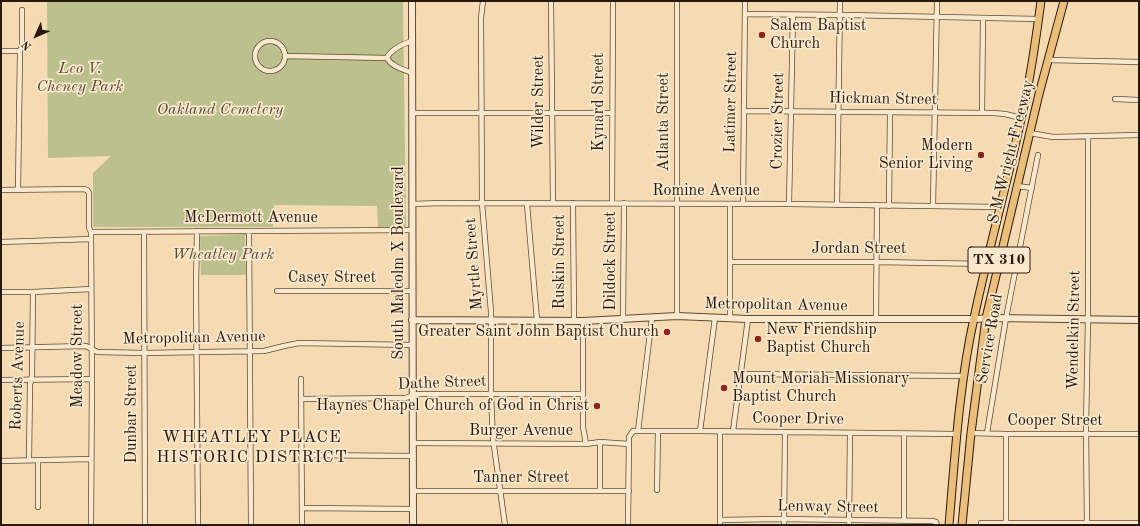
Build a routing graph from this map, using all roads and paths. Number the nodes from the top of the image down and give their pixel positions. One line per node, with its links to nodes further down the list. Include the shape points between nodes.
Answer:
1 (412, 1): 18 (street, South Malcolm X Boulevard)
2 (484, 1): 36 (street, Myrtle Street, via 481,18)
3 (551, 1): 37 (street, Wilder Street)
4 (613, 1): 33 (street, Kynard Street)
5 (678, 1): 54 (street, Atlanta Street)
6 (745, 1): 12 (street, Latimer Street)
7 (840, 1): 14 (street)
8 (937, 1): 15 (street)
9 (1041, 1): 17 (main road, S M Wright Freeway / TX 310)
10 (1064, 1): 23 (main road, S M Wright Freeway / TX 310)
11 (22, 10): 20 (street)
12 (745, 14): 13 (street); 28 (street, Latimer Street)
13 (793, 15): 14 (street); 29 (street, Crozier Street)
14 (840, 15): 15 (street); 30 (street)
15 (937, 17): 16 (street); 34 (street)
16 (983, 18): 17 (street); 35 (street)
17 (1038, 19): 38 (main road, S M Wright Freeway / TX 310, via 1032,66)
18 (412, 41): 22 (street, via 394,49); 25 (street, South Malcolm X Boulevard)
19 (1, 51): 20 (street)
20 (20, 51): 46 (street)
21 (285, 56): 21 (street, via 277,42 267,41 257,48 254,57 260,68 271,72 282,66); 22 (street)
22 (387, 58): 25 (street, via 394,66)
23 (1048, 60): 24 (street); 39 (main road, S M Wright Freeway / TX 310)
24 (1139, 62)
25 (412, 73): 32 (street, South Malcolm X Boulevard)
26 (1115, 99): 27 (street)
27 (1139, 100)
28 (744, 111): 29 (street, Hickman Street); 56 (street, Latimer Street)
29 (791, 111): 30 (street, Hickman Street); 57 (street, Crozier Street)
30 (838, 111): 31 (street, Hickman Street); 58 (street)
31 (890, 112): 34 (street, Hickman Street); 60 (street)
32 (412, 113): 36 (street); 52 (street, South Malcolm X Boulevard)
33 (612, 113): 37 (street); 50 (street, Kynard Street)
34 (935, 113): 35 (street, Hickman Street); 61 (street)
35 (982, 113): 38 (street, Hickman Street)
36 (482, 114): 37 (street); 47 (street, Myrtle Street)
37 (552, 114): 48 (street, Wilder Street)
38 (1021, 118): 62 (main road, S M Wright Freeway / TX 310)
39 (1030, 133): 41 (street, via 1053,137); 43 (main road, S M Wright Freeway / TX 310)
40 (1139, 135): 41 (street)
41 (1088, 136): 88 (street, Wendelkin Street)
42 (1038, 155): 44 (street, Service Road)
43 (1017, 186): 44 (street); 83 (main road, S M Wright Freeway / TX 310)
44 (1032, 188): 84 (street, Service Road)
45 (1, 190): 46 (street)
46 (18, 190): 66 (street, Meadow Street, via 87,190)
47 (482, 203): 52 (street, Romine Avenue); 53 (street, Romine Avenue); 90 (street, Myrtle Street)
48 (553, 203): 49 (street, Romine Avenue); 53 (street, Romine Avenue)
49 (573, 203): 50 (street, Romine Avenue); 93 (street, Ruskin Street)
50 (612, 203): 51 (street, Romine Avenue)
51 (624, 203): 54 (street, Romine Avenue); 85 (street, Dildock Street)
52 (412, 204): 63 (street, South Malcolm X Boulevard)
53 (527, 204): 91 (street)
54 (676, 204): 55 (street, Romine Avenue); 78 (street, Atlanta Street)
55 (730, 204): 56 (street, Romine Avenue); 70 (street)
56 (743, 204): 57 (street, Romine Avenue)
57 (789, 204): 58 (street, Romine Avenue)
58 (837, 205): 59 (street, Romine Avenue)
59 (877, 206): 60 (street, Romine Avenue); 71 (street)
60 (889, 206): 61 (street, Romine Avenue)
61 (933, 206): 62 (street, Romine Avenue)
62 (1000, 207): 72 (main road, S M Wright Freeway / TX 310)
63 (412, 230): 65 (street, McDermott Avenue); 75 (street, South Malcolm X Boulevard)
64 (197, 231): 65 (street, McDermott Avenue); 67 (street, McDermott Avenue); 100 (street)
65 (249, 231): 99 (street)
66 (91, 232): 67 (street, McDermott Avenue); 68 (street, Meadow Street)
67 (144, 232): 101 (street, Dunbar Street)
68 (91, 239): 69 (street); 73 (street, Meadow Street)
69 (1, 242)
70 (730, 262): 71 (street, Jordan Street); 81 (street)
71 (876, 262): 72 (street, Jordan Street); 82 (street)
72 (987, 264): 87 (main road, S M Wright Freeway / TX 310)
73 (91, 289): 77 (street); 98 (street, Meadow Street)
74 (277, 291): 75 (street, Casey Street)
75 (412, 291): 89 (street, South Malcolm X Boulevard)
76 (1, 292): 77 (street)
77 (34, 292): 96 (street, Roberts Avenue)
78 (676, 316): 79 (street, Metropolitan Avenue); 80 (street, Metropolitan Avenue)
79 (652, 317): 85 (street, Metropolitan Avenue); 112 (street)
80 (715, 318): 81 (street, Metropolitan Avenue); 114 (street)
81 (730, 318): 86 (street, Metropolitan Avenue)
82 (876, 318): 86 (street, Metropolitan Avenue); 87 (street, Metropolitan Avenue)
83 (986, 318): 84 (street, Metropolitan Avenue); 87 (street, Metropolitan Avenue); 119 (main road, S M Wright Freeway / TX 310)
84 (1006, 318): 88 (street, Metropolitan Avenue); 122 (street, Service Road)
85 (624, 319): 94 (street, Metropolitan Avenue)
86 (748, 319): 102 (street)
87 (974, 319): 103 (main road, S M Wright Freeway / TX 310)
88 (1088, 319): 92 (street, Metropolitan Avenue); 124 (street, Wendelkin Street)
89 (412, 320): 90 (street, Metropolitan Avenue); 95 (street, South Malcolm X Boulevard)
90 (491, 320): 91 (street, Metropolitan Avenue); 109 (street, Myrtle Street)
91 (537, 320): 93 (street, Metropolitan Avenue)
92 (1139, 320)
93 (574, 321): 94 (street, Metropolitan Avenue)
94 (583, 321): 108 (street, Ruskin Street)
95 (412, 345): 99 (street, Metropolitan Avenue, via 299,343 264,351); 110 (street, South Malcolm X Boulevard)
96 (33, 347): 97 (street, Metropolitan Avenue); 98 (street, Metropolitan Avenue, via 86,346); 107 (street, Roberts Avenue)
97 (1, 348)
98 (91, 349): 101 (street, Metropolitan Avenue, via 97,352); 104 (street, Meadow Street)
99 (250, 351): 100 (street, Metropolitan Avenue); 158 (street)
100 (197, 352): 101 (street, Metropolitan Avenue); 157 (street)
101 (144, 353): 156 (street, Dunbar Street)
102 (741, 374): 103 (street); 116 (street)
103 (964, 376): 121 (main road, S M Wright Freeway / TX 310)
104 (92, 379): 107 (street); 133 (street, Meadow Street)
105 (301, 379): 111 (street)
106 (1, 380): 107 (street)
107 (31, 380): 134 (street, Roberts Avenue)
108 (583, 394): 109 (street, Dathe Street); 129 (street, Ruskin Street)
109 (491, 395): 110 (street, Dathe Street); 128 (street, Myrtle Street)
110 (412, 396): 111 (street, Dathe Street); 127 (street, South Malcolm X Boulevard)
111 (301, 399): 131 (street)
112 (638, 431): 113 (street, Cooper Drive); 130 (street, via 631,433)
113 (658, 431): 114 (street, Cooper Drive); 137 (street)
114 (700, 431): 115 (street, Cooper Drive)
115 (720, 431): 116 (street, Cooper Drive); 147 (street)
116 (733, 431): 117 (street, Cooper Drive)
117 (785, 432): 118 (street, Cooper Drive); 146 (street)
118 (850, 433): 120 (street, Cooper Drive); 148 (street)
119 (971, 433): 122 (street, Cooper Street); 164 (main road, S M Wright Freeway / TX 310)
120 (904, 434): 121 (street, Cooper Drive); 145 (street)
121 (957, 434): 163 (main road, S M Wright Freeway / TX 310)
122 (986, 434): 123 (street, Cooper Street)
123 (1006, 434): 124 (street, Cooper Street); 153 (street)
124 (1086, 434): 125 (street, Cooper Street); 154 (street, Wendelkin Street)
125 (1139, 434)
126 (600, 442): 129 (street, Burger Avenue); 130 (street, Burger Avenue); 140 (street)
127 (413, 443): 128 (street, Burger Avenue); 132 (street, South Malcolm X Boulevard)
128 (494, 444): 129 (street, Burger Avenue); 139 (street, Myrtle Street)
129 (586, 444)
130 (629, 444): 141 (street)
131 (301, 455): 132 (street); 143 (street)
132 (412, 456): 138 (street, South Malcolm X Boulevard)
133 (91, 459): 136 (street); 155 (street, Meadow Street)
134 (29, 460): 135 (street); 136 (street)
135 (1, 461)
136 (38, 461): 142 (street)
137 (657, 490)
138 (413, 491): 139 (street, Tanner Street); 144 (street, South Malcolm X Boulevard)
139 (500, 491): 140 (street, Tanner Street); 161 (street, Myrtle Street)
140 (600, 491): 141 (street, Tanner Street)
141 (628, 491): 162 (street)
142 (38, 507)
143 (302, 508): 144 (street); 159 (street)
144 (412, 509): 160 (street, South Malcolm X Boulevard)
145 (904, 521): 149 (street, Lenway Street); 152 (street, Lenway Street, via 932,521)
146 (784, 522): 147 (street, Lenway Street); 148 (street, Lenway Street)
147 (720, 523)
148 (849, 523): 149 (street, Lenway Street)
149 (890, 523)
150 (981, 523): 153 (street)
151 (1139, 523): 154 (street)
152 (937, 524)
153 (1006, 524): 154 (street)
154 (1087, 524)
155 (91, 525)
156 (145, 525)
157 (198, 525)
158 (251, 525)
159 (302, 525)
160 (413, 525)
161 (505, 525)
162 (628, 525)
163 (949, 525)
164 (962, 525)

